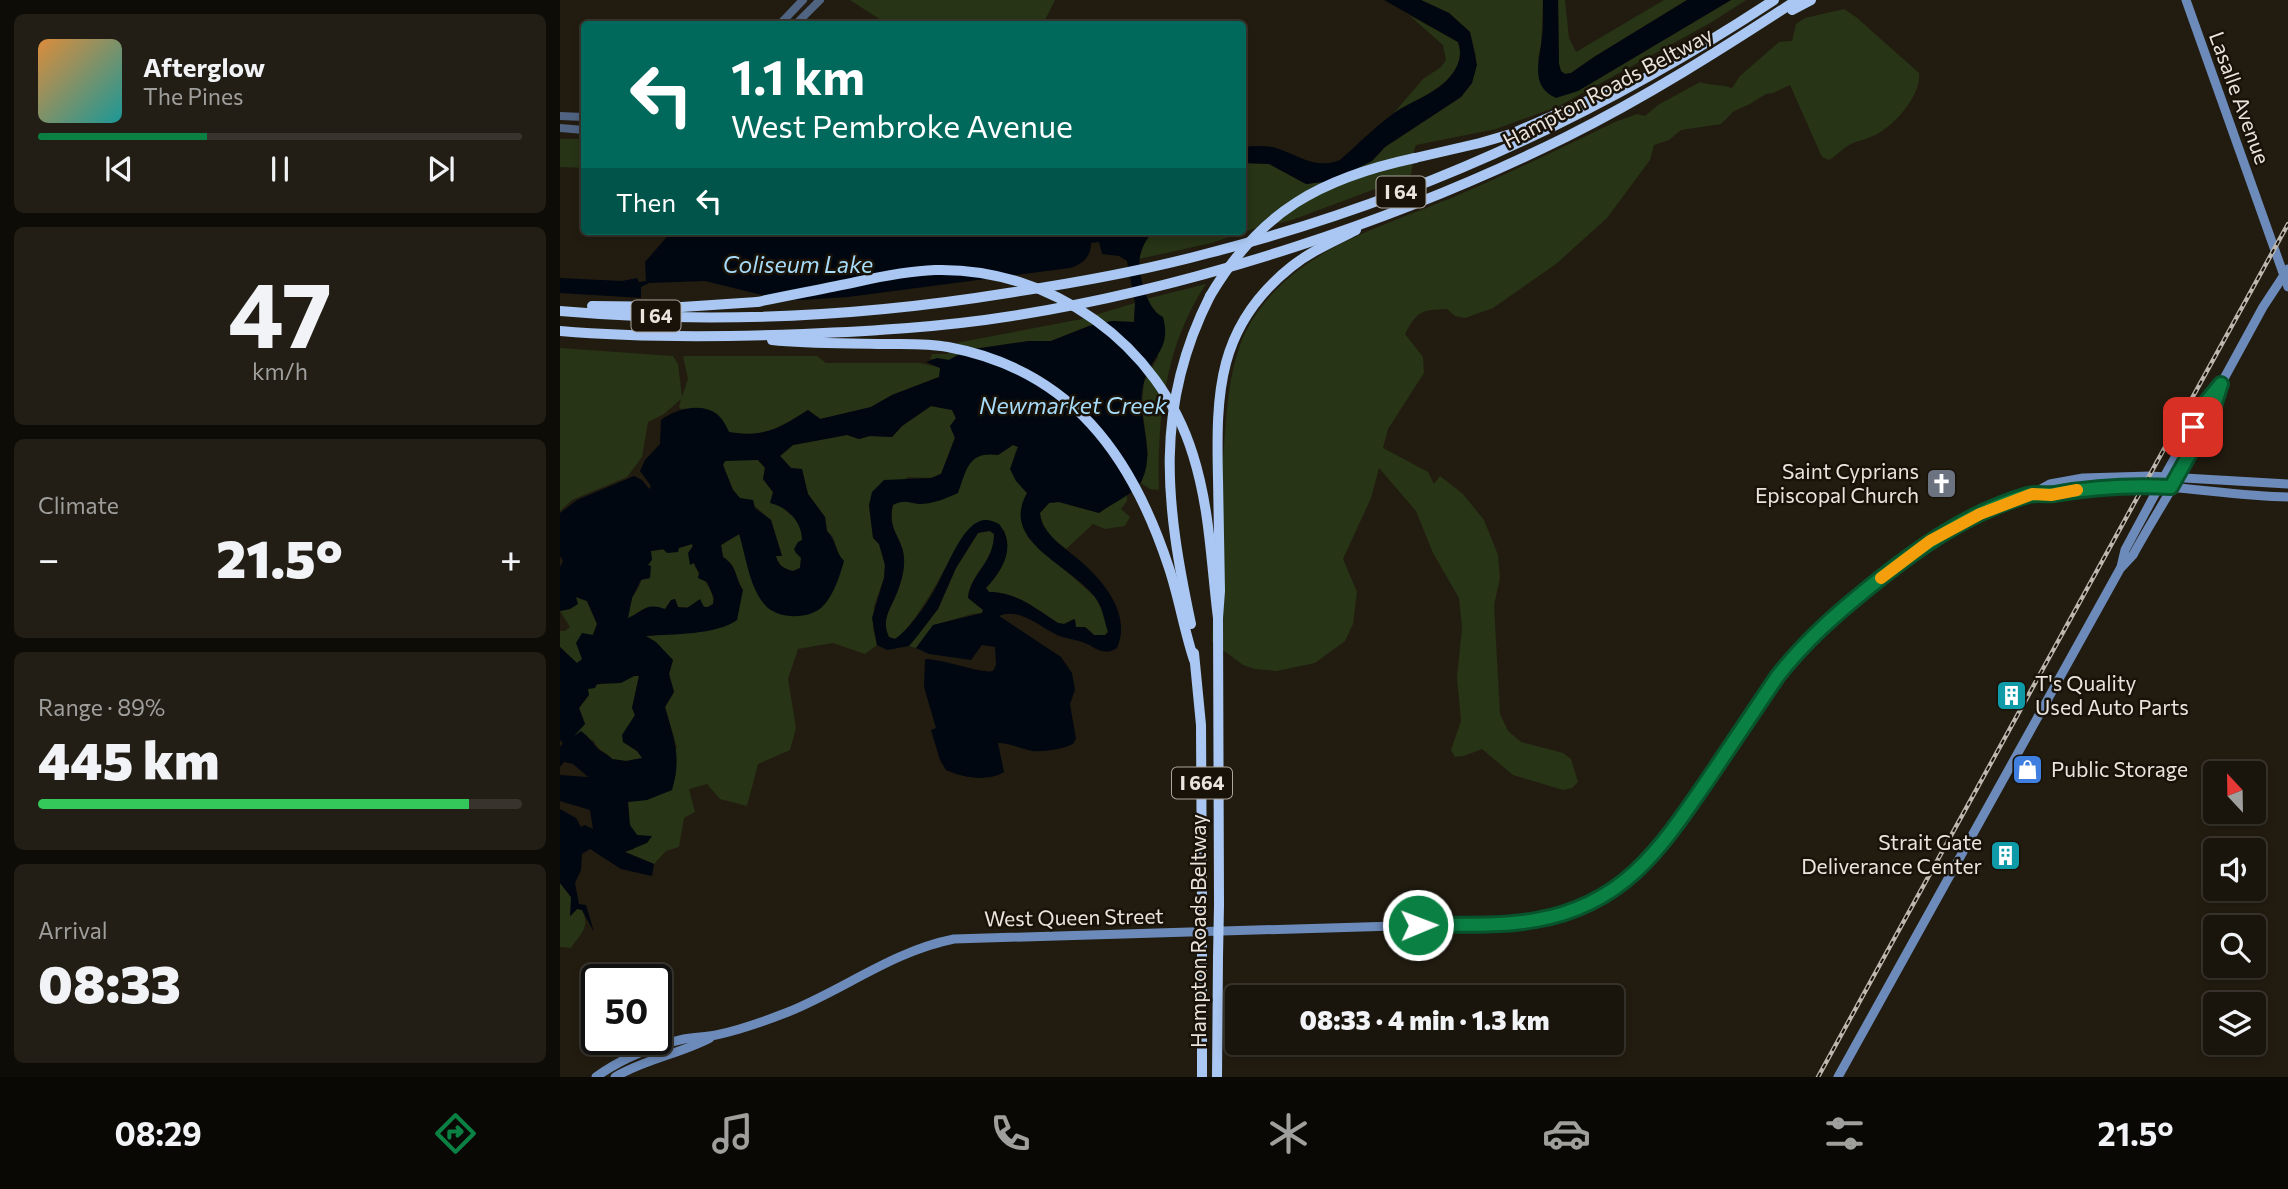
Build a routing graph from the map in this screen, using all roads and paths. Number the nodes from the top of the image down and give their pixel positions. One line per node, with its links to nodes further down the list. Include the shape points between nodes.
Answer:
1 (803, 0): 7 (street)
2 (820, 0): 8 (street)
3 (1774, 0): 10 (highway, Hampton Roads Beltway / I 64)
4 (1797, 0): 9 (highway, Hampton Roads Beltway / I 64)
5 (1811, 0): 9 (highway)
6 (2186, 0): 16 (main road, Lasalle Avenue)
7 (783, 21)
8 (799, 21)
9 (1746, 34): 15 (highway, Hampton Roads Beltway / I 64, via 1565,137)
10 (1642, 80): 18 (highway, I 64, via 1493,154 1406,190 1279,234 1119,274 868,311 685,317); 31 (highway, bridge, via 1480,144 1359,171 1304,197 1276,217 1226,270 1191,338 1171,431 1168,469 1173,534 1195,641)
11 (560, 116): 12 (street)
12 (581, 117)
13 (560, 128): 14 (street)
14 (581, 130)
15 (1391, 212): 20 (highway, I 64, via 1146,289 1009,316 930,326); 30 (highway, bridge, via 1317,249 1285,272 1258,300 1229,352 1217,412)
16 (2286, 272): 17 (main road, Lasalle Avenue); 21 (main road)
17 (2288, 287)
18 (560, 308): 30 (highway, bridge, via 757,302 916,271 1007,278 1067,302 1123,342 1151,373 1186,435 1208,520)
19 (560, 331): 20 (highway, I 64)
20 (720, 336): 31 (highway, via 947,347 1008,365 1065,400 1112,448 1145,505)
21 (2221, 384): 22 (main road); 23 (main road, via 2211,415)
22 (2165, 477): 23 (main road, West Queen Street); 25 (main road); 27 (main road, West Queen Street, via 2083,478 2050,484)
23 (2176, 477): 24 (main road, West Queen Street); 26 (main road)
24 (2288, 484)
25 (2159, 487): 26 (main road, West Queen Street); 27 (main road, West Queen Street, via 2118,485); 29 (main road, via 2125,550)
26 (2171, 487): 28 (main road, West Queen Street); 29 (main road, via 2133,555)
27 (2032, 494): 32 (main road, West Queen Street, via 1980,514 1930,541 1819,628 1777,677 1651,859 1624,882 1579,908 1534,920 1496,923 954,939 905,952 804,1005)
28 (2288, 497)
29 (2120, 569): 37 (main road)
30 (1217, 618): 36 (highway, Hampton Roads Beltway / I 664, bridge)
31 (1194, 660): 35 (highway, Hampton Roads Beltway / I 664, bridge, via 1201,725)
32 (717, 1034): 33 (main road, West Queen Street, via 645,1051); 34 (main road, West Queen Street)
33 (596, 1077)
34 (615, 1077)
35 (1202, 1077)
36 (1217, 1077)
37 (1838, 1077)

